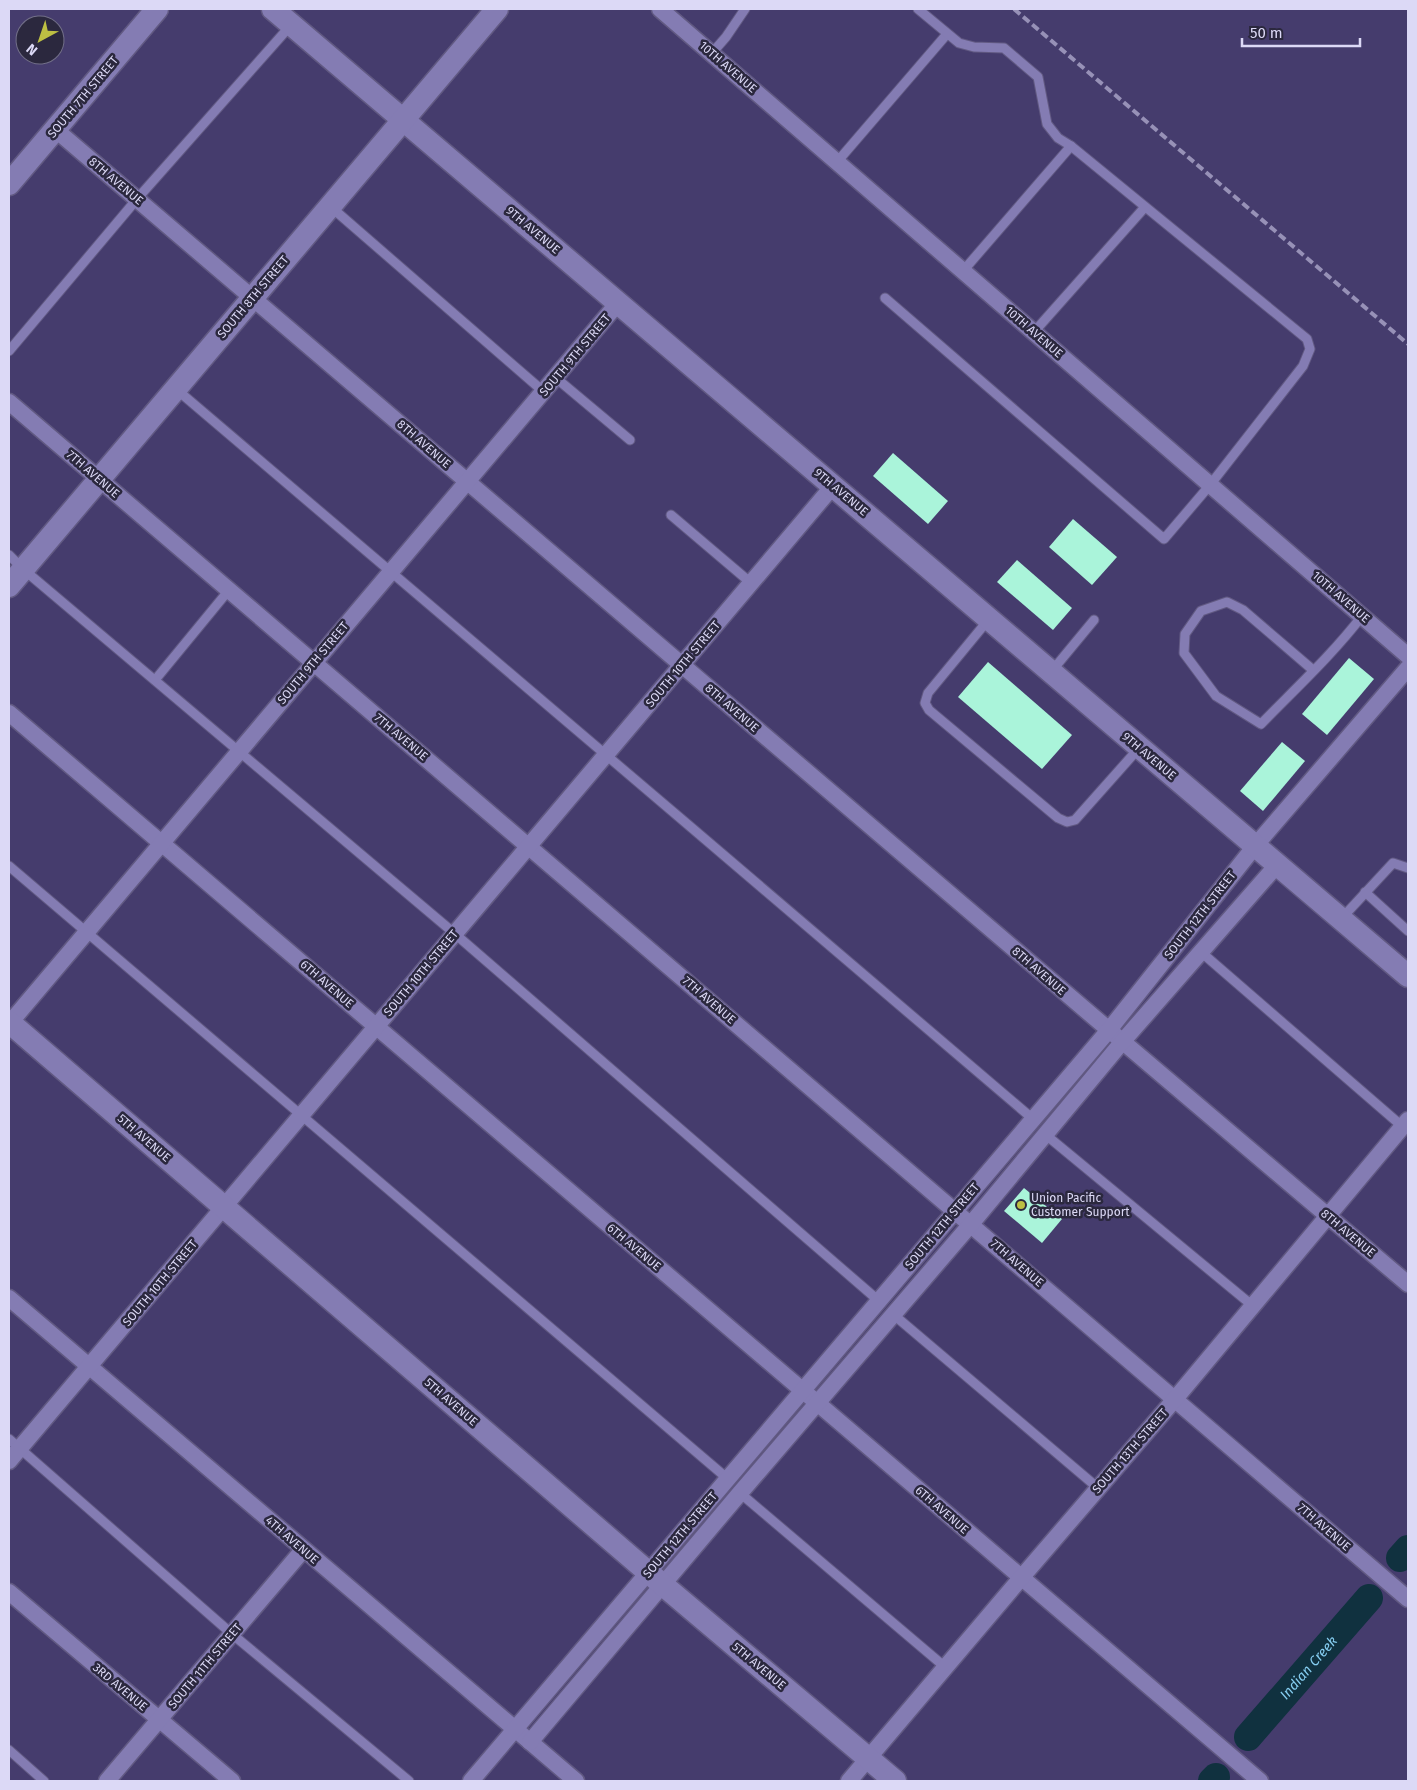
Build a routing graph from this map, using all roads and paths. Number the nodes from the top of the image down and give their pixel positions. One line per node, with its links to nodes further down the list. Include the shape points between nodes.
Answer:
1 (157, 9): 11 (street, SOUTH 7TH STREET)
2 (273, 9): 7 (street, 9TH AVENUE)
3 (498, 9): 10 (street, SOUTH 8TH STREET)
4 (660, 9): 9 (street, 10TH AVENUE)
5 (745, 9): 9 (lane)
6 (918, 9): 8 (lane)
7 (292, 24): 10 (street, 9TH AVENUE); 15 (lane)
8 (948, 34): 12 (lane, via 959,43 974,47 1004,48 1038,77 1047,124 1058,138); 13 (lane)
9 (712, 53): 13 (street, 10TH AVENUE)
10 (404, 120): 16 (street, SOUTH 8TH STREET); 21 (street, 9TH AVENUE)
11 (56, 130): 14 (street, SOUTH 7TH STREET); 15 (street, 8TH AVENUE)
12 (1071, 146): 17 (lane); 18 (lane)
13 (838, 162): 18 (street, 10TH AVENUE)
14 (9, 184)
15 (137, 199): 19 (street, 8TH AVENUE); 23 (lane)
16 (331, 206): 19 (street, SOUTH 8TH STREET); 26 (lane)
17 (1145, 207): 22 (lane); 31 (lane, via 1307,339 1310,349 1303,366)
18 (963, 271): 22 (street, 10TH AVENUE)
19 (253, 298): 25 (street, SOUTH 8TH STREET); 30 (street, 8TH AVENUE)
20 (885, 298): 31 (lane, via 1164,539)
21 (618, 303): 24 (street, SOUTH 9TH STREET); 32 (street, 9TH AVENUE)
22 (1034, 332): 31 (street, 10TH AVENUE)
23 (9, 351)
24 (556, 378): 26 (street, SOUTH 9TH STREET); 28 (lane)
25 (176, 389): 29 (street, SOUTH 8TH STREET); 35 (lane)
26 (544, 392): 30 (street, SOUTH 9TH STREET)
27 (9, 402): 29 (street, 7TH AVENUE)
28 (630, 440)
29 (100, 479): 34 (street, SOUTH 8TH STREET); 38 (street, 7TH AVENUE)
30 (467, 482): 35 (street, SOUTH 9TH STREET); 44 (street, 8TH AVENUE)
31 (1210, 484): 39 (street, 10TH AVENUE)
32 (833, 486): 36 (street, SOUTH 10TH STREET); 40 (street, 9TH AVENUE)
33 (671, 515): 36 (lane)
34 (16, 562): 37 (street, SOUTH 8TH STREET); 48 (lane)
35 (392, 571): 43 (street, SOUTH 9TH STREET); 52 (lane)
36 (751, 583): 44 (street, SOUTH 10TH STREET)
37 (9, 586)
38 (229, 590): 43 (street, 7TH AVENUE); 48 (lane)
39 (1362, 616): 42 (street, 10TH AVENUE); 46 (lane)
40 (989, 619): 47 (street, 9TH AVENUE); 50 (lane, via 928,693 925,703 929,710 1066,822 1075,820)
41 (1094, 620): 47 (lane)
42 (1408, 656)
43 (314, 663): 51 (street, SOUTH 9TH STREET); 54 (street, 7TH AVENUE)
44 (682, 665): 52 (street, SOUTH 10TH STREET); 68 (street, 8TH AVENUE)
45 (1408, 668): 55 (street, SOUTH 12TH STREET)
46 (1313, 670): 46 (lane, via 1261,724 1216,696 1184,653 1185,634 1201,611 1227,602 1243,610)
47 (1050, 672): 50 (street, 9TH AVENUE)
48 (155, 680): 51 (lane)
49 (9, 713): 53 (street, 6TH AVENUE)
50 (1139, 748): 55 (street, 9TH AVENUE)
51 (239, 751): 53 (street, SOUTH 9TH STREET); 63 (lane)
52 (605, 755): 54 (street, SOUTH 10TH STREET); 71 (lane)
53 (162, 843): 62 (street, SOUTH 9TH STREET); 67 (street, 6TH AVENUE)
54 (529, 845): 63 (street, SOUTH 10TH STREET); 75 (street, 7TH AVENUE)
55 (1255, 846): 56 (street, 9TH AVENUE); 68 (street, SOUTH 12TH STREET)
56 (1278, 864): 60 (street, 9TH AVENUE); 64 (street)
57 (9, 866): 62 (lane)
58 (1408, 868): 59 (lane, via 1393,863)
59 (1365, 892): 60 (lane); 61 (lane)
60 (1341, 918): 65 (street, 9TH AVENUE)
61 (1408, 931)
62 (86, 932): 66 (street, SOUTH 9TH STREET); 70 (lane)
63 (454, 933): 67 (street, SOUTH 10TH STREET); 80 (lane)
64 (1201, 952): 69 (street); 72 (lane)
65 (1404, 970)
66 (9, 1023): 74 (street, 5TH AVENUE)
67 (376, 1026): 70 (street, SOUTH 10TH STREET); 84 (street, 6TH AVENUE)
68 (1109, 1030): 69 (street, 8TH AVENUE); 71 (street, SOUTH 12TH STREET)
69 (1123, 1041): 73 (street); 76 (street, 8TH AVENUE)
70 (301, 1115): 74 (street, SOUTH 10TH STREET); 88 (lane)
71 (1033, 1120): 75 (street, SOUTH 12TH STREET)
72 (1405, 1123): 76 (street, SOUTH 13TH STREET)
73 (1046, 1135): 77 (street); 81 (lane)
74 (224, 1207): 83 (street, SOUTH 10TH STREET); 92 (street, 5TH AVENUE)
75 (956, 1210): 77 (street, 7TH AVENUE); 80 (street, SOUTH 12TH STREET)
76 (1327, 1215): 78 (street, 8TH AVENUE); 81 (street, SOUTH 13TH STREET)
77 (971, 1224): 82 (street); 85 (street, 7TH AVENUE)
78 (1408, 1284)
79 (9, 1298): 83 (street, 4TH AVENUE)
80 (879, 1301): 84 (street, SOUTH 12TH STREET)
81 (1253, 1306): 85 (street, SOUTH 13TH STREET)
82 (894, 1315): 86 (street); 89 (lane)
83 (89, 1366): 87 (street, SOUTH 10TH STREET); 91 (street, 4TH AVENUE)
84 (803, 1391): 86 (street, 6TH AVENUE); 88 (street, SOUTH 12TH STREET)
85 (1175, 1399): 89 (street, SOUTH 13TH STREET); 95 (street, 7TH AVENUE)
86 (818, 1404): 90 (street); 93 (street, 6TH AVENUE)
87 (12, 1449): 96 (lane)
88 (728, 1479): 92 (street, SOUTH 12TH STREET)
89 (1098, 1488): 93 (street, SOUTH 13TH STREET)
90 (740, 1493): 92 (street); 97 (lane)
91 (303, 1550): 96 (street, SOUTH 11TH STREET); 99 (street, 4TH AVENUE)
92 (656, 1578): 99 (street, SOUTH 12TH STREET); 100 (street, SOUTH 12TH STREET); 102 (street, 5TH AVENUE)
93 (1021, 1578): 97 (street, SOUTH 13TH STREET); 111 (street, 6TH AVENUE)
94 (9, 1592): 98 (street, 3RD AVENUE)
95 (1408, 1599)
96 (232, 1634): 98 (street, SOUTH 11TH STREET); 106 (lane)
97 (945, 1667): 102 (street, SOUTH 13TH STREET)
98 (159, 1720): 104 (street, SOUTH 11TH STREET); 105 (street, 3RD AVENUE)
99 (515, 1730): 100 (street, 4TH AVENUE); 107 (street, SOUTH 12TH STREET)
100 (530, 1742): 108 (street, 4TH AVENUE)
101 (9, 1750): 103 (lane)
102 (868, 1759): 109 (street, SOUTH 13TH STREET); 110 (street, 5TH AVENUE)
103 (44, 1781)
104 (107, 1781)
105 (232, 1781)
106 (408, 1781)
107 (471, 1781)
108 (576, 1781)
109 (849, 1781)
110 (895, 1781)
111 (1260, 1781)

